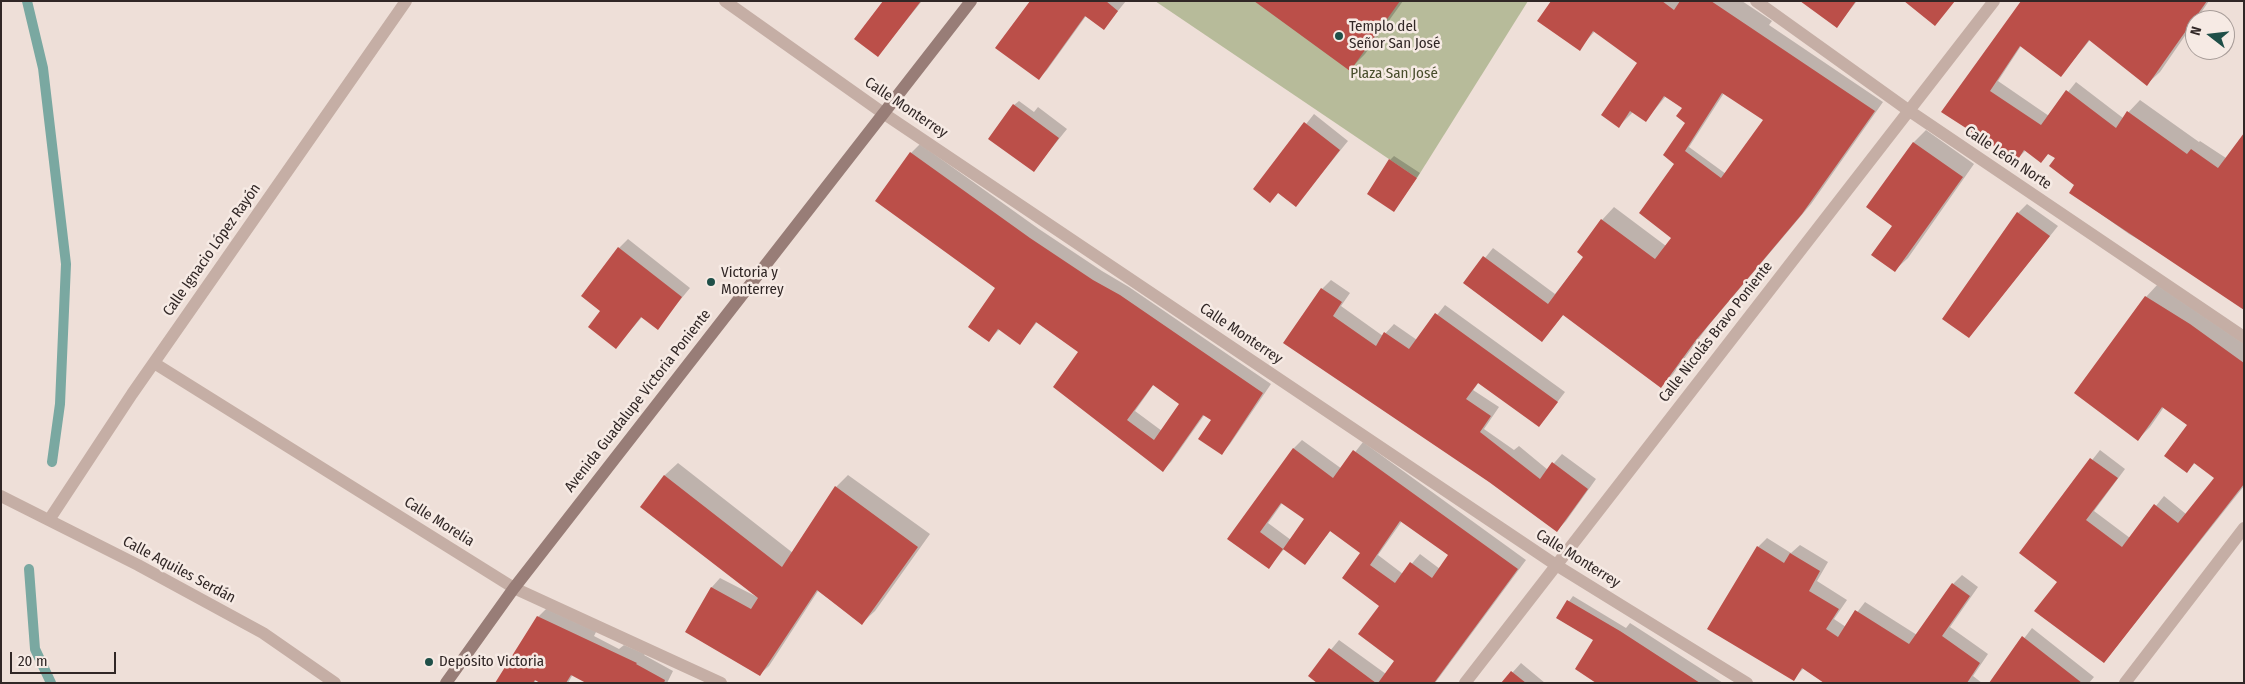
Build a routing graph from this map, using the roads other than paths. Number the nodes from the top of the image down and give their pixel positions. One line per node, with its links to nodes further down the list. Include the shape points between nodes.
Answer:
1 (406, 1): 9 (street, Calle Ignacio López Rayón)
2 (725, 1): 7 (street, Calle Monterrey)
3 (972, 1): 7 (main road, Avenida Guadalupe Victoria Poniente)
4 (1756, 1): 6 (street, Calle León Norte)
5 (1994, 1): 6 (street, Calle Nicolás Bravo Poniente)
6 (1908, 110): 8 (street, Calle León Norte); 13 (street, Calle Nicolás Bravo Poniente)
7 (883, 112): 13 (street, Calle Monterrey); 14 (main road, Avenida Guadalupe Victoria Poniente)
8 (2244, 337)
9 (154, 363): 11 (street, Calle Ignacio López Rayón); 14 (street, Calle Morelia)
10 (1, 496): 11 (street, Calle Aquiles Serdán)
11 (48, 520): 15 (street, Calle Aquiles Serdán, via 263,633)
12 (2244, 528): 20 (street)
13 (1556, 565): 18 (street, Calle Nicolás Bravo Poniente); 19 (street, Calle Monterrey)
14 (514, 588): 16 (main road, Avenida Guadalupe Victoria Poniente); 17 (street, Calle Morelia)
15 (335, 683)
16 (446, 683)
17 (721, 683)
18 (1465, 683)
19 (1747, 683)
20 (2126, 683)

